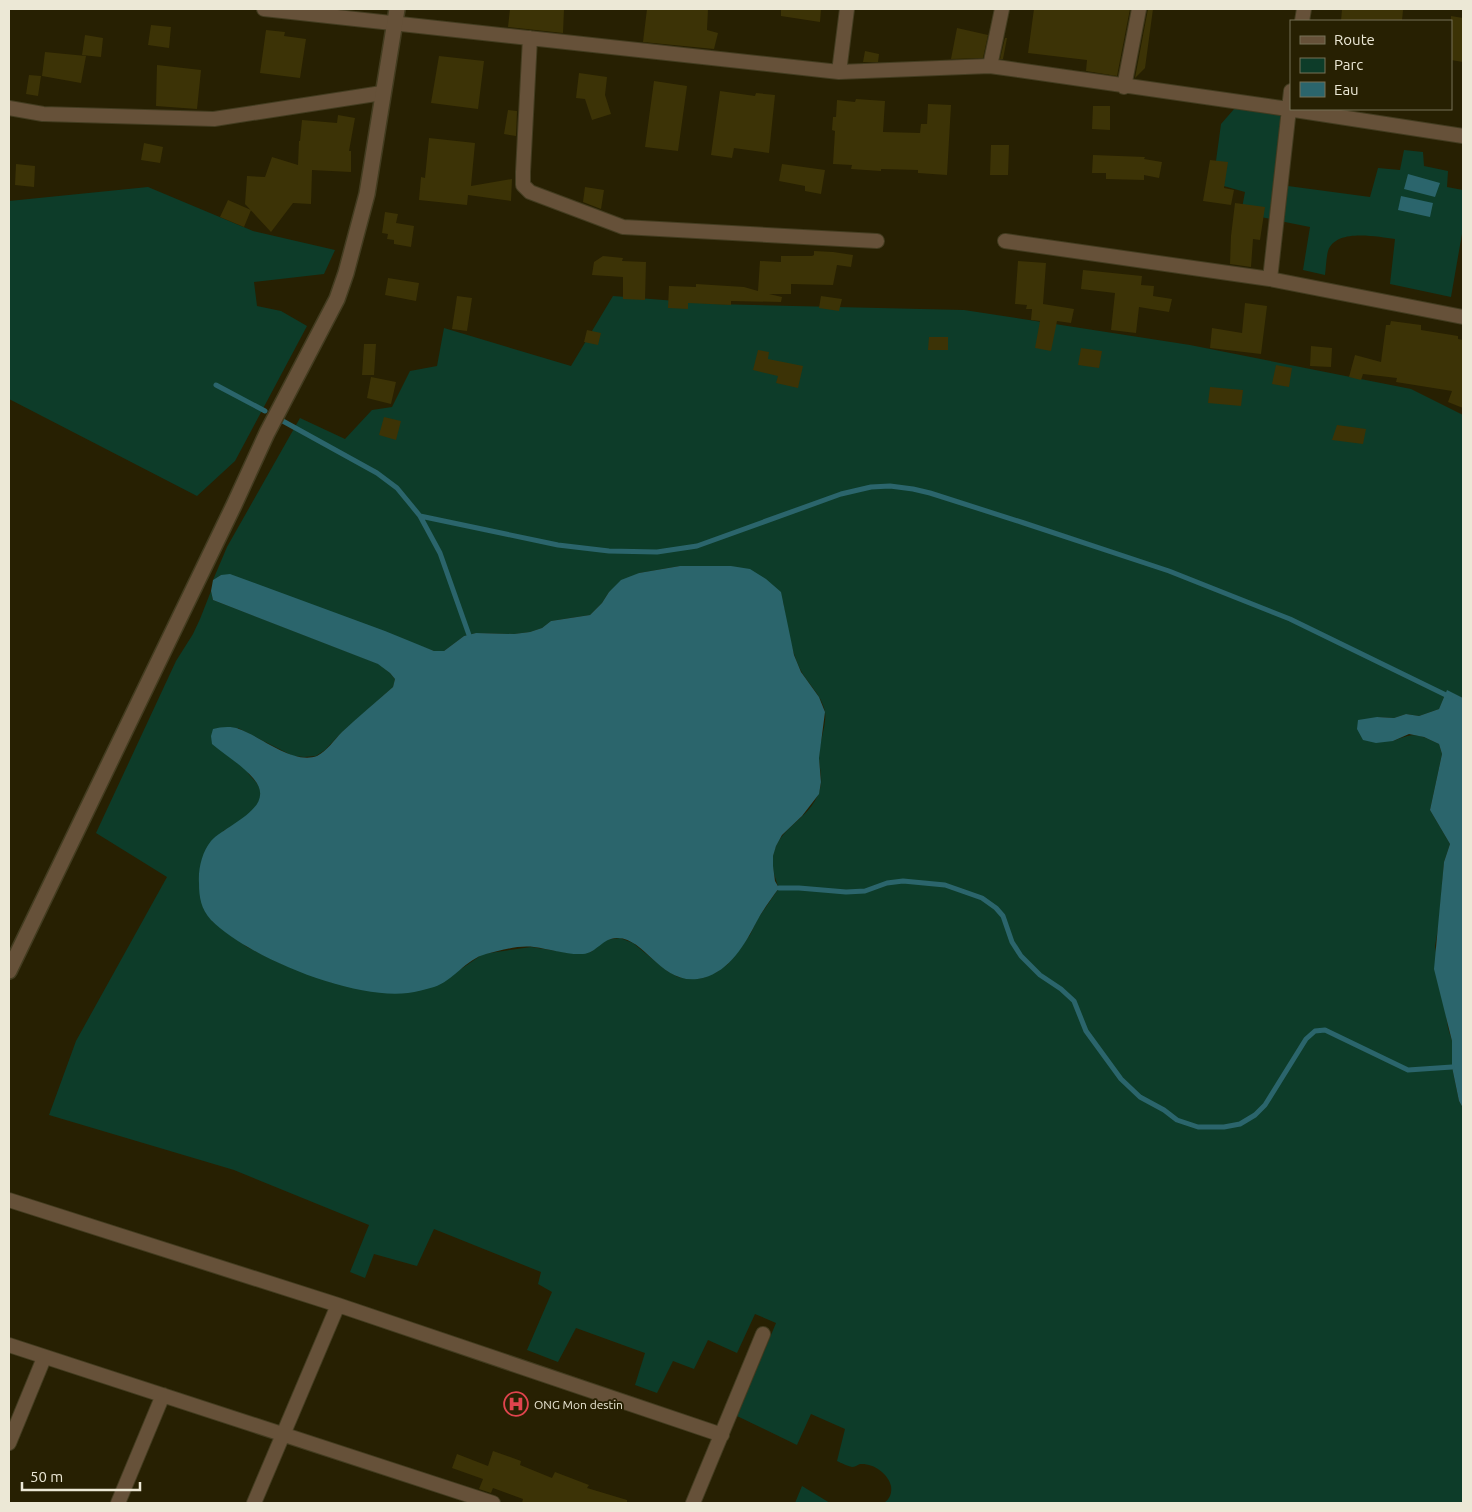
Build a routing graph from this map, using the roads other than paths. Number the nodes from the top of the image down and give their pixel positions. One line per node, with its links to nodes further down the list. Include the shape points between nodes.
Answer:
1 (264, 9): 5 (street)
2 (847, 9): 8 (street)
3 (1002, 9): 7 (street)
4 (1139, 9): 9 (street)
5 (396, 16): 6 (street); 10 (street)
6 (530, 38): 8 (street); 16 (street, via 523,185 530,192 623,227)
7 (990, 66): 8 (street); 9 (street)
8 (839, 72)
9 (1124, 87): 13 (street)
10 (382, 93): 12 (street, via 214,119 43,114); 20 (street, via 367,194 337,299 267,433)
11 (1290, 97): 13 (street)
12 (9, 108)
13 (1288, 109): 18 (street)
14 (1294, 110): 15 (street)
15 (1463, 136)
16 (877, 241)
17 (1005, 241): 18 (street)
18 (1270, 279): 19 (street)
19 (1463, 317)
20 (9, 971)
21 (9, 1200): 22 (street)
22 (338, 1305): 27 (street); 28 (street)
23 (764, 1334): 28 (street)
24 (9, 1345): 25 (street)
25 (44, 1358): 26 (street); 29 (street)
26 (163, 1395): 27 (street); 30 (street)
27 (282, 1434): 31 (street); 32 (street)
28 (722, 1435): 33 (street)
29 (9, 1443)
30 (118, 1503)
31 (254, 1503)
32 (493, 1503)
33 (694, 1503)

